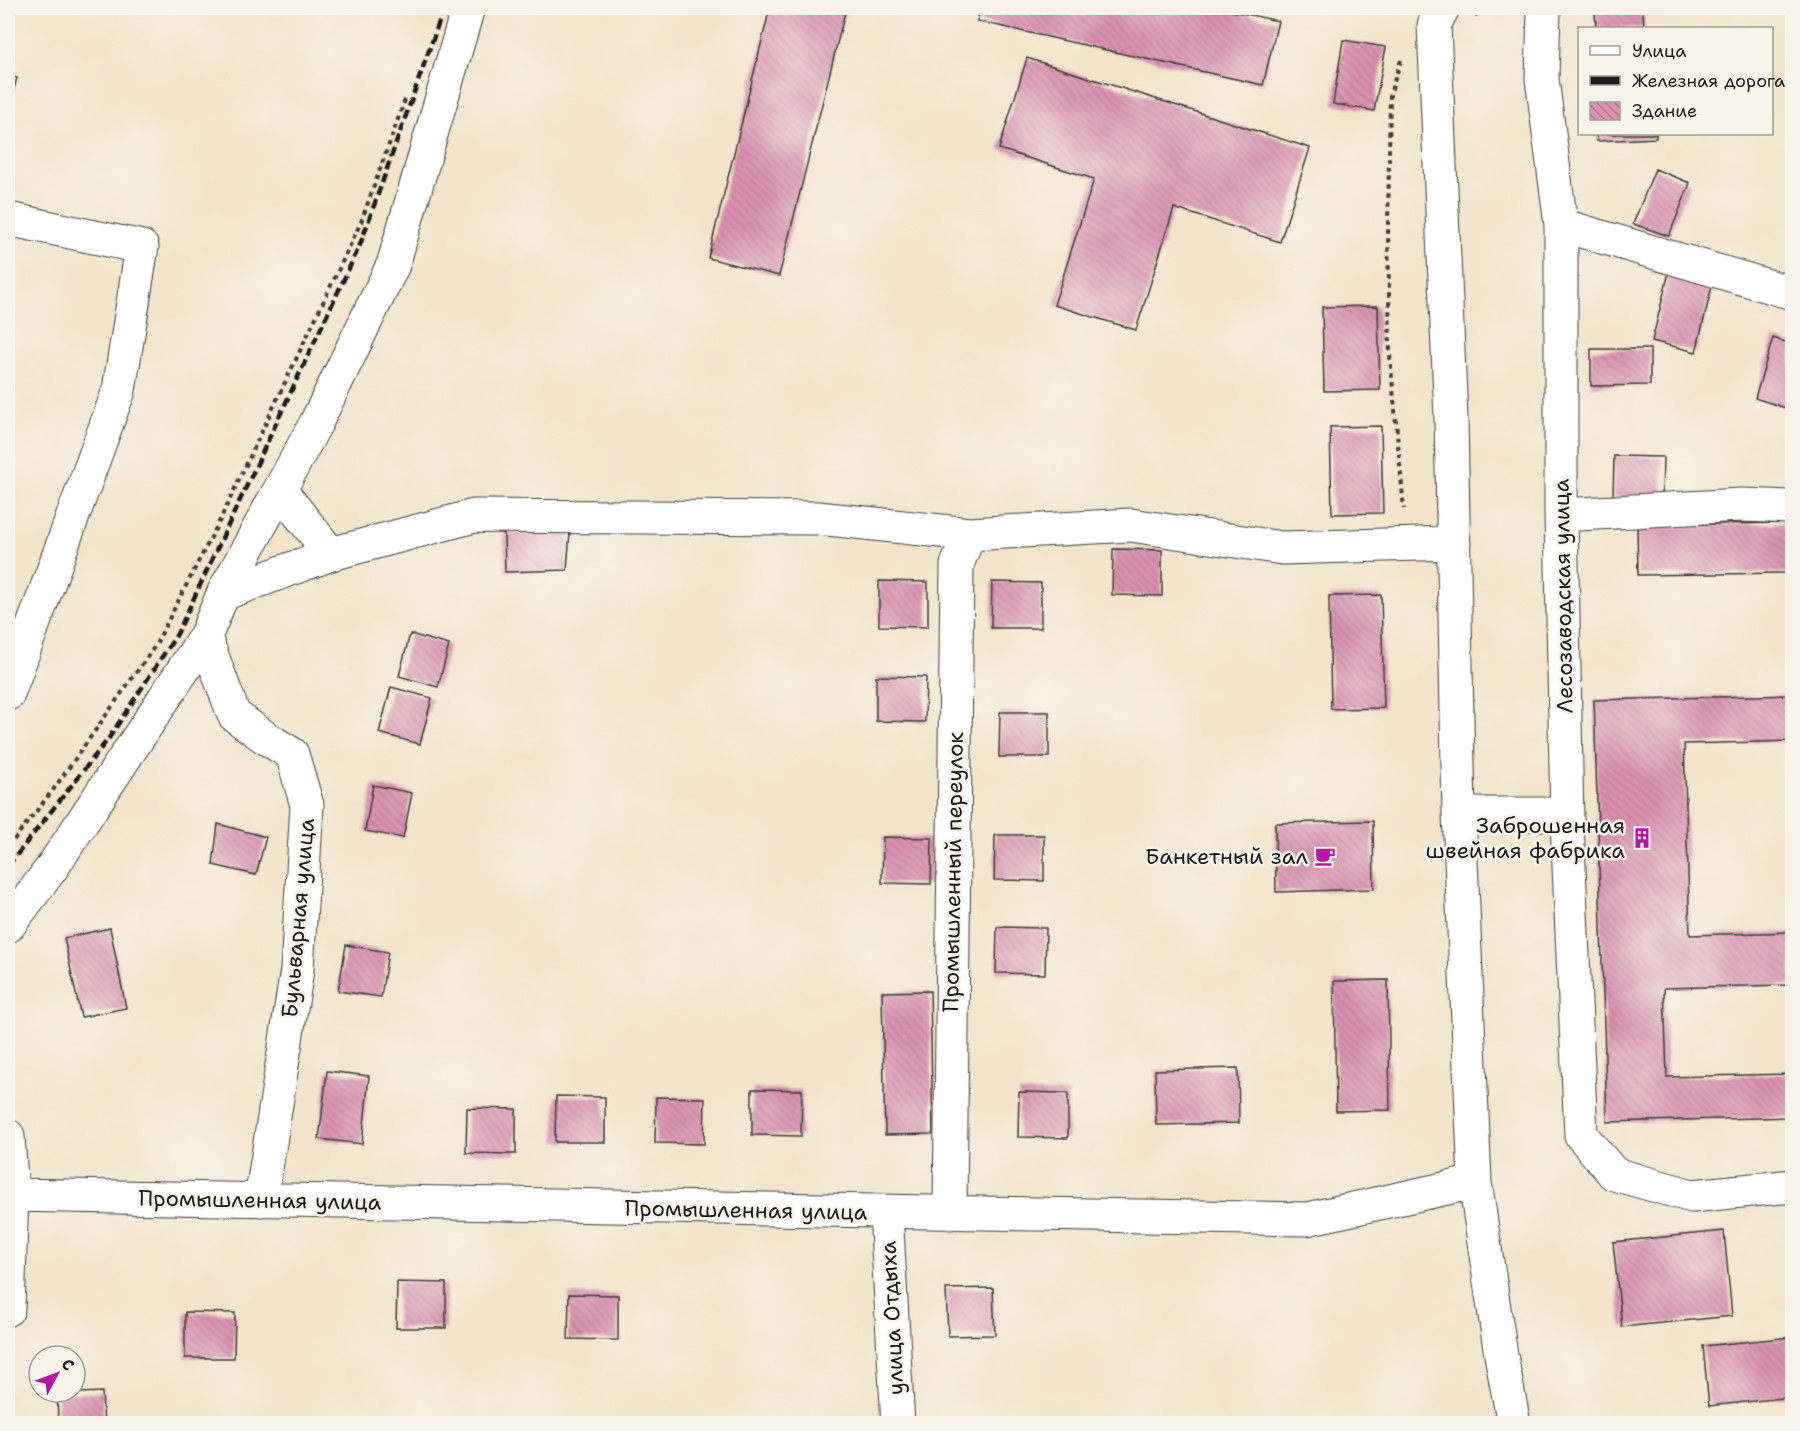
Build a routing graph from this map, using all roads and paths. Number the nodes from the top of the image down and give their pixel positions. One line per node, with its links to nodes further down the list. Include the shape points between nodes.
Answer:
1 (468, 8): 10 (street, via 393,265)
2 (1485, 8): 4 (path, via 1465,24)
3 (1544, 8): 8 (street, Лесозаводская улица, via 1542,79)
4 (1438, 16): 15 (street)
5 (1403, 55): 12 (path, via 1390,94 1388,227 1390,356)
6 (406, 94): 22 (path, via 361,222 220,520 155,646)
7 (8, 219): 19 (street, via 142,247 119,390)
8 (1561, 225): 9 (street); 13 (street, Лесозаводская улица)
9 (1792, 293)
10 (280, 490): 16 (street); 17 (street)
11 (1792, 507): 13 (street, via 1741,505)
12 (1404, 510)
13 (1561, 515): 21 (street, Лесозаводская улица)
14 (969, 534): 15 (street, via 1131,525 1282,548); 16 (street, via 818,518 474,516); 30 (street, Промышленный переулок, via 957,565)
15 (1454, 543): 20 (street)
16 (331, 554): 17 (street)
17 (223, 594): 18 (street)
18 (206, 637): 23 (street, via 51,869); 28 (street, Бульварная улица, via 234,715 292,754 307,805 297,970)
19 (8, 694)
20 (1459, 814): 21 (street); 25 (street)
21 (1567, 814): 26 (street, Лесозаводская улица, via 1581,1135 1614,1174 1692,1196)
22 (8, 847)
23 (8, 926)
24 (8, 1136): 27 (street)
25 (1475, 1182): 30 (street, Промышленная улица, via 1307,1219); 33 (street)
26 (1792, 1186)
27 (12, 1195): 28 (street, Промышленная улица); 31 (street)
28 (261, 1200): 29 (street, Промышленная улица)
29 (886, 1212): 30 (street, Промышленная улица); 32 (street, улица Отдыха)
30 (950, 1213)
31 (8, 1309)
32 (898, 1424)
33 (1514, 1424)

